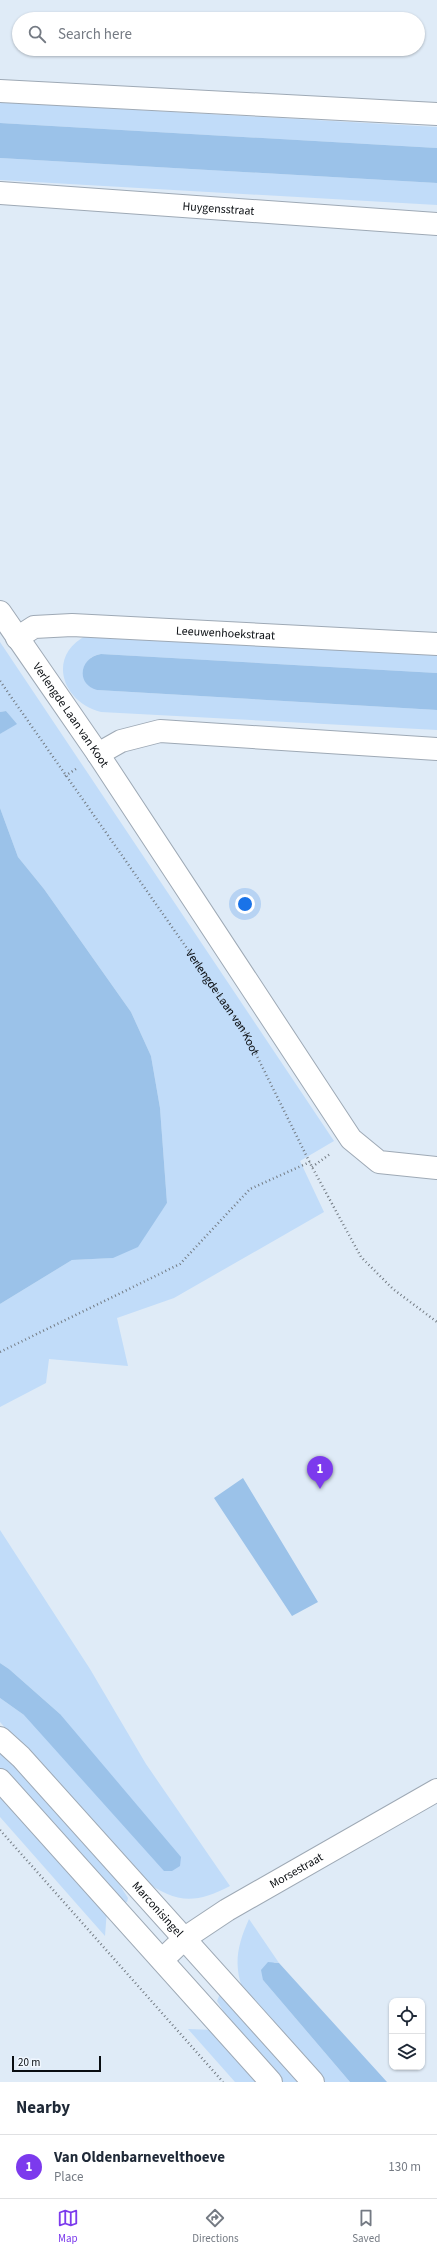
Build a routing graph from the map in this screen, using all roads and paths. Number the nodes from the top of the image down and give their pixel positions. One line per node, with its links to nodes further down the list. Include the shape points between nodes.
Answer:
1 (0, 91): 2 (street)
2 (437, 114)
3 (0, 193): 4 (street, Huygensstraat)
4 (437, 224)
5 (0, 612): 6 (street, Verlengde Laan van Koot)
6 (17, 638): 7 (street, Leeuwenhoekstraat, via 34,627 72,625); 10 (street, Verlengde Laan van Koot)
7 (437, 644)
8 (0, 681): 11 (path, Verlengde Laan van Koot, via 244,1030)
9 (437, 749): 10 (street, via 160,731 121,741)
10 (98, 754): 12 (street, Verlengde Laan van Koot, via 351,1139 379,1162)
11 (310, 1162): 13 (path, Verlengde Laan van Koot, via 361,1257 393,1289); 14 (path, via 250,1189 180,1264)
12 (437, 1168)
13 (437, 1322)
14 (0, 1352)
15 (0, 1738): 19 (street, Marconisingel, via 21,1757)
16 (0, 1780): 20 (street)
17 (437, 1790): 19 (street, Morsestraat, via 226,1910)
18 (0, 1830): 21 (path)
19 (185, 1938): 20 (street, Morsestraat); 23 (street, Marconisingel)
20 (162, 1960): 22 (street)
21 (223, 2082)
22 (271, 2082)
23 (313, 2082)

